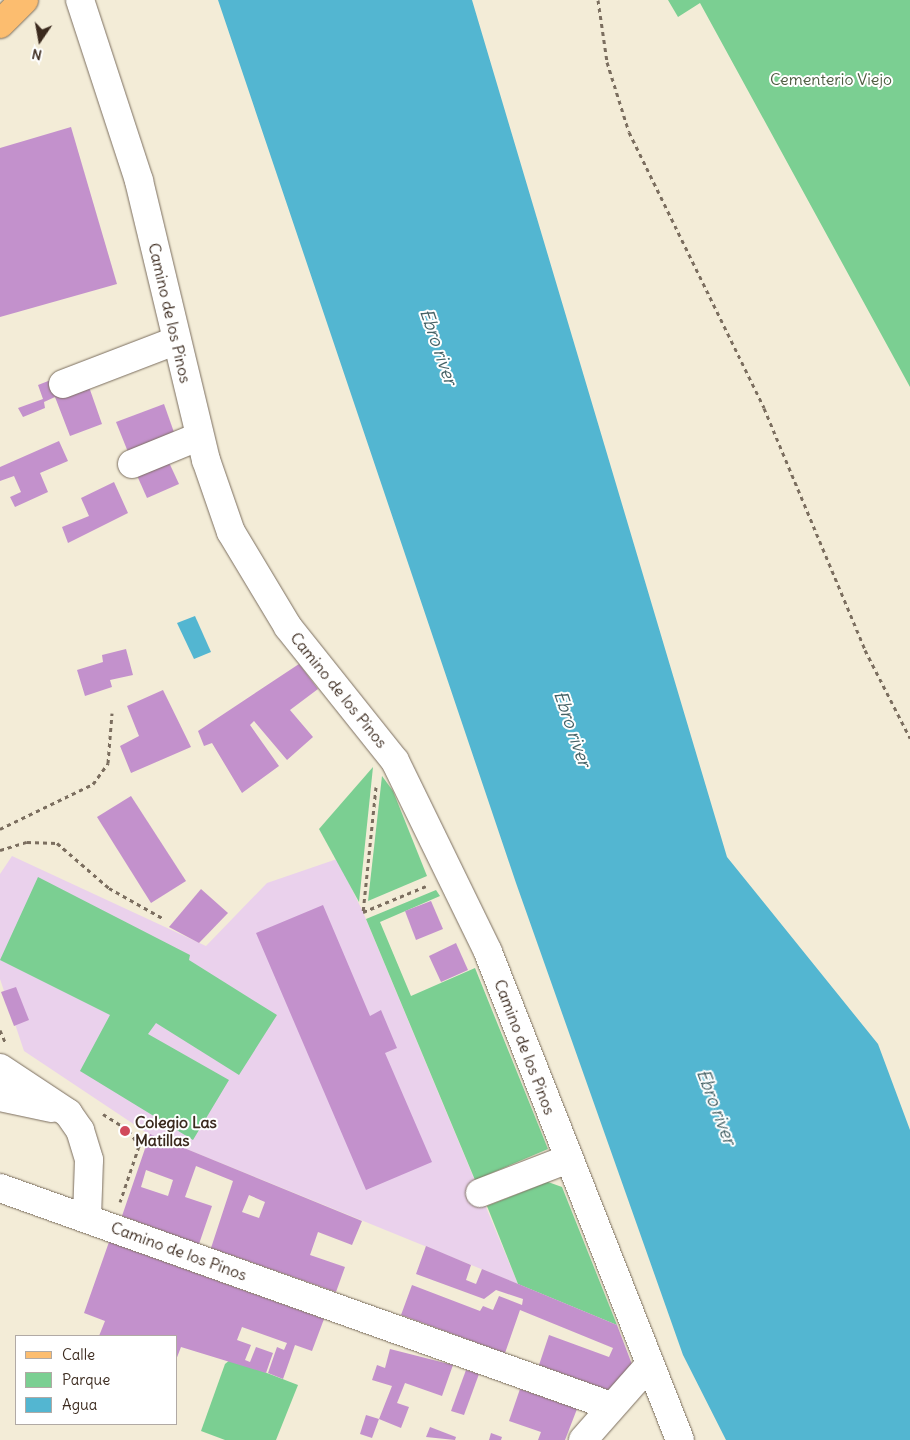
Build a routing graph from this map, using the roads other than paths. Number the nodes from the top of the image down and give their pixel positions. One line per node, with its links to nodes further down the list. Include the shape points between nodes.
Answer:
1 (24, 0): 3 (main road)
2 (80, 0): 4 (street, Camino de los Pinos, via 139,181)
3 (0, 24)
4 (175, 341): 5 (street); 11 (street, Camino de los Pinos, via 216,495 231,532 288,627 395,761 488,952)
5 (63, 384)
6 (188, 440): 7 (street)
7 (132, 464)
8 (0, 1068): 10 (street)
9 (0, 1097): 10 (street)
10 (68, 1112): 14 (street, via 80,1130 89,1160)
11 (568, 1159): 13 (street); 15 (street, Camino de los Pinos)
12 (0, 1188): 14 (street, Camino de los Pinos)
13 (480, 1194)
14 (86, 1218): 16 (street, Camino de los Pinos)
15 (650, 1364): 16 (street); 18 (street, Camino de los Pinos)
16 (611, 1406): 17 (street)
17 (583, 1440)
18 (680, 1440)

